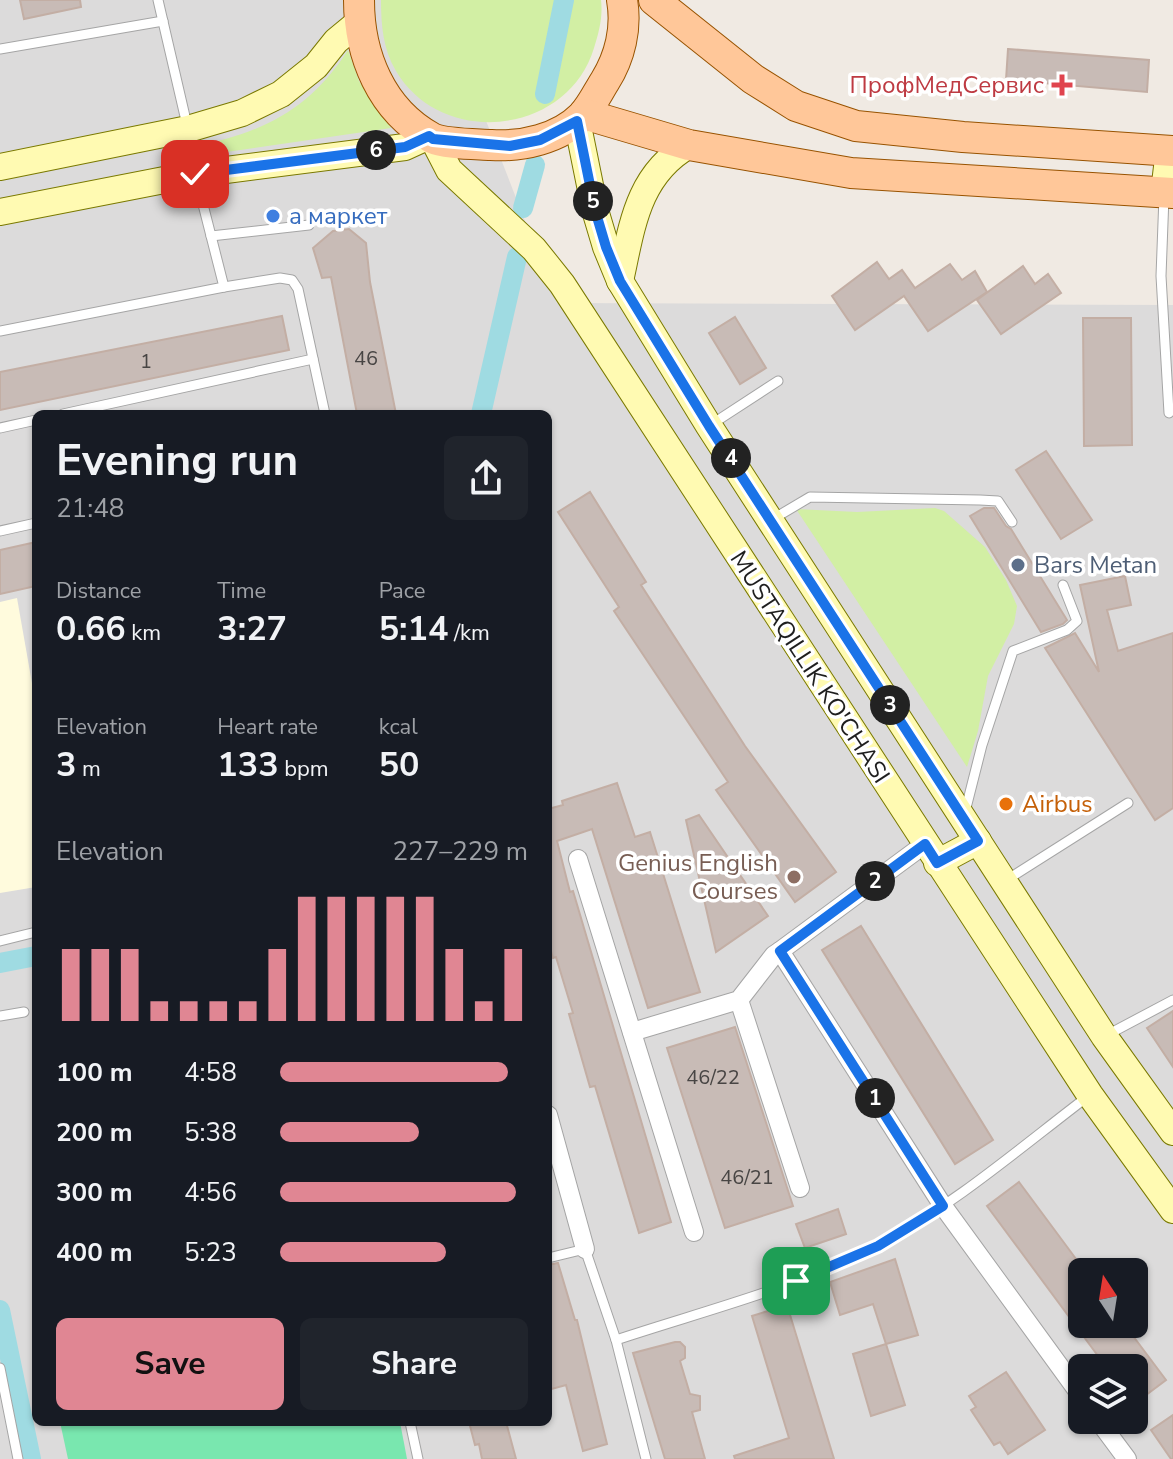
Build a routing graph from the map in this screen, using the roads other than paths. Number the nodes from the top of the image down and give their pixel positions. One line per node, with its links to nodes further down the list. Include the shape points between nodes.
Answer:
1 (158, 0): 5 (lane)
2 (622, 0): 7 (main road, via 617,62)
3 (654, 0): 11 (main road, via 753,79 796,106 856,126)
4 (359, 11): 8 (main road, via 316,66 281,94 242,113); 9 (main road, via 369,66 391,104)
5 (163, 21): 6 (lane); 8 (lane)
6 (0, 49)
7 (580, 118): 9 (main road, via 540,140 510,146); 10 (main road); 18 (main road, MUSTAQILLIK KO'CHASI, via 597,219)
8 (188, 129): 12 (main road)
9 (431, 137): 13 (main road, via 405,147); 36 (main road, MUSTAQILLIK KO'CHASI, via 449,170 534,249 562,284)
10 (689, 145): 14 (main road, via 851,173); 18 (main road, via 670,157 645,191)
11 (1171, 150): 14 (main road)
12 (0, 167)
13 (195, 174): 15 (main road); 17 (lane)
14 (1168, 192): 25 (lane, via 1161,276)
15 (1, 213)
16 (309, 225): 17 (lane)
17 (211, 236): 19 (lane)
18 (620, 281): 27 (main road, MUSTAQILLIK KO'CHASI)
19 (224, 287): 20 (lane); 21 (lane, via 292,280)
20 (0, 331)
21 (313, 359): 23 (lane); 24 (lane)
22 (778, 381): 27 (lane)
23 (81, 410)
24 (324, 410)
25 (1169, 413)
26 (32, 421): 28 (lane)
27 (709, 426): 29 (main road, MUSTAQILLIK KO'CHASI)
28 (0, 428)
29 (771, 520): 30 (lane, via 810,497 998,501); 35 (main road, MUSTAQILLIK KO'CHASI)
30 (1012, 522)
31 (32, 524): 32 (lane)
32 (0, 531)
33 (1063, 585): 35 (lane, via 1077,621 1013,651 982,745)
34 (1128, 803): 38 (lane)
35 (970, 830): 36 (main road); 38 (main road, MUSTAQILLIK KO'CHASI)
36 (931, 854): 41 (street); 48 (main road, MUSTAQILLIK KO'CHASI)
37 (578, 859): 46 (street)
38 (1005, 881): 47 (main road, MUSTAQILLIK KO'CHASI)
39 (32, 933): 40 (lane)
40 (0, 941)
41 (780, 951): 42 (street); 52 (street)
42 (739, 1000): 46 (street); 51 (street)
43 (1173, 1000): 47 (lane)
44 (24, 1012): 45 (lane)
45 (0, 1016)
46 (632, 1032): 54 (street)
47 (1104, 1036): 50 (main road, MUSTAQILLIK KO'CHASI)
48 (1090, 1095): 52 (lane); 53 (main road, MUSTAQILLIK KO'CHASI)
49 (552, 1129): 55 (street)
50 (1173, 1132)
51 (800, 1188)
52 (943, 1206): 57 (lane, via 878,1246 796,1281); 59 (street)
53 (1173, 1210)
54 (694, 1232)
55 (585, 1249): 56 (lane); 57 (lane)
56 (552, 1257)
57 (616, 1340): 64 (lane)
58 (0, 1368): 62 (lane)
59 (1068, 1378)
60 (411, 1426): 63 (lane)
61 (1108, 1434): 65 (street)
62 (18, 1459)
63 (418, 1459)
64 (646, 1459)
65 (1127, 1459)

